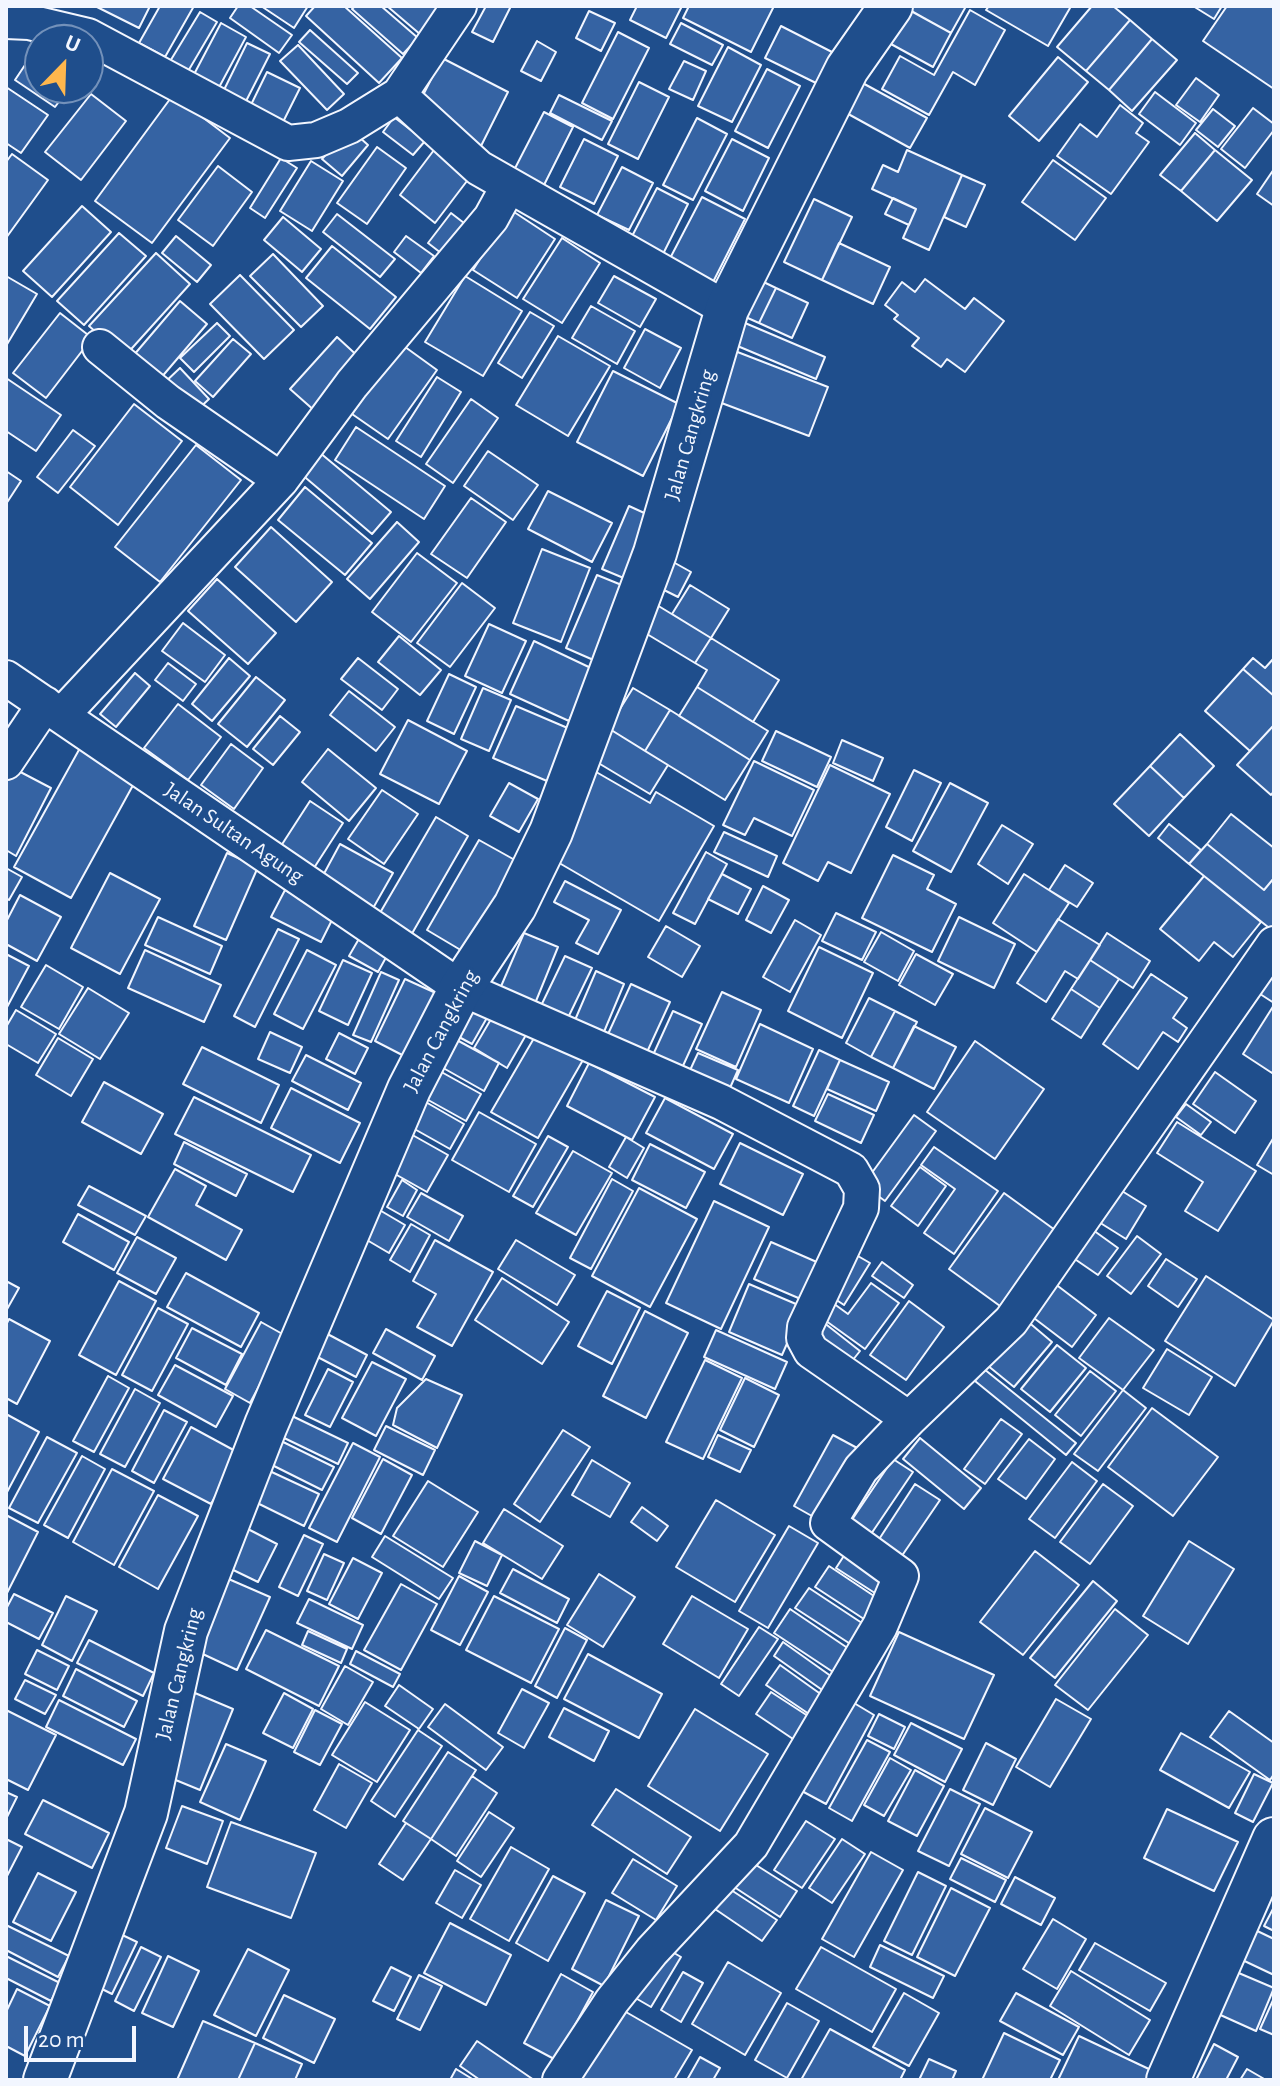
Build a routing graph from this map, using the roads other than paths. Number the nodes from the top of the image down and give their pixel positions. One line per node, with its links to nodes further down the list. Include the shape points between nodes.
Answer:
1 (459, 6): 4 (street)
2 (891, 6): 6 (street, Jalan Cangkring, via 847,69)
3 (6, 21): 4 (street, via 88,36 288,143 316,140 349,126)
4 (399, 95): 5 (street, via 479,168)
5 (508, 187): 6 (street); 8 (street, via 491,218 352,384)
6 (727, 309): 13 (street, Jalan Cangkring, via 655,553 551,832 515,906)
7 (100, 347): 8 (street, via 168,402)
8 (281, 480): 10 (street)
9 (6, 678): 10 (street, Jalan Sultan Agung)
10 (54, 710): 11 (street); 13 (street, Jalan Sultan Agung)
11 (6, 762)
12 (1274, 944): 14 (street, via 1011,1321)
13 (461, 988): 14 (street, Jalan Sultan Agung, via 721,1102 851,1170 862,1189 861,1208 804,1338 811,1351); 16 (street, Jalan Cangkring, via 409,1089 266,1425 186,1631 146,1813)
14 (909, 1419): 17 (street, via 861,1469 828,1523 901,1576 880,1626 751,1845 652,1951)
15 (1274, 1839): 18 (street)
16 (45, 2080)
17 (560, 2080)
18 (1168, 2080)

